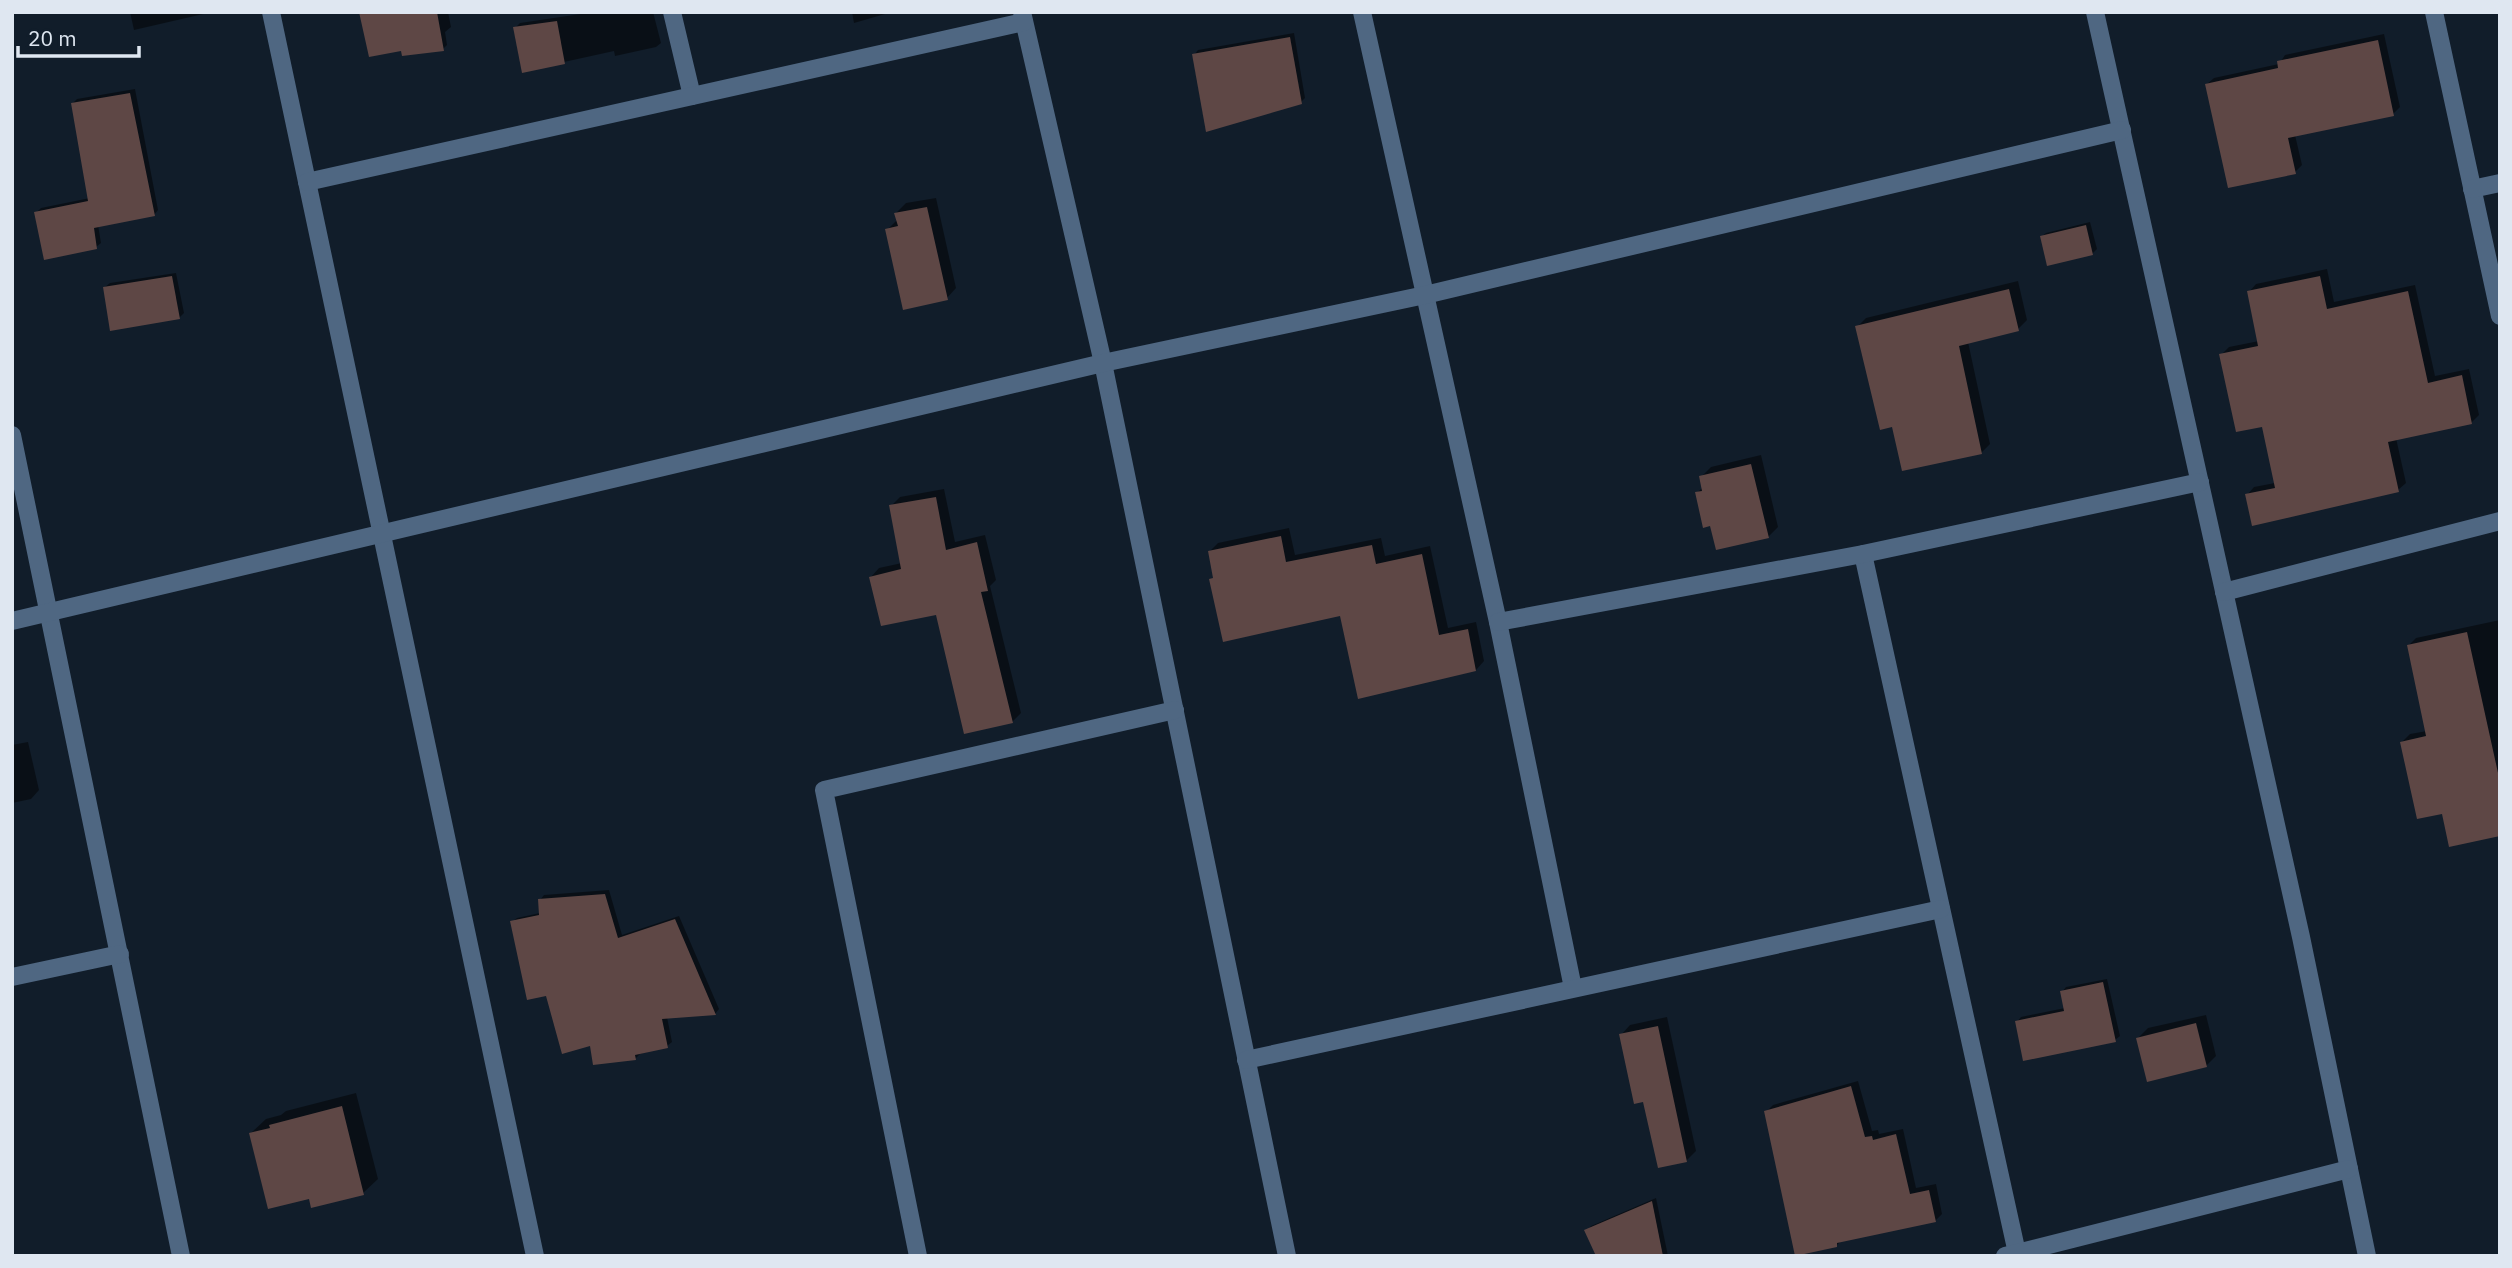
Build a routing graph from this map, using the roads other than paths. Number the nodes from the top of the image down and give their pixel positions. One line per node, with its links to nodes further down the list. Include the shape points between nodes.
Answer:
1 (271, 12): 9 (street)
2 (672, 12): 7 (street)
3 (1362, 12): 12 (street)
4 (2095, 12): 8 (street)
5 (2434, 12): 11 (street)
6 (1023, 17): 7 (street); 14 (street)
7 (692, 96): 9 (street)
8 (2122, 130): 12 (street); 16 (street)
9 (307, 182): 18 (street)
10 (2500, 183): 11 (street)
11 (2472, 189): 13 (street)
12 (1425, 295): 14 (street); 23 (street)
13 (2500, 316)
14 (1103, 363): 18 (street); 24 (street)
15 (12, 435): 21 (street)
16 (2200, 482): 19 (street); 20 (street)
17 (2500, 521): 20 (street)
18 (381, 536): 21 (street); 33 (street)
19 (1863, 554): 23 (street); 25 (street)
20 (2224, 592): 30 (street)
21 (50, 614): 22 (street); 26 (street)
22 (12, 621)
23 (1498, 622): 28 (street)
24 (1175, 710): 29 (street); 34 (street, via 824,790)
25 (1941, 909): 28 (street); 31 (street)
26 (120, 954): 27 (street); 32 (street)
27 (12, 977)
28 (1573, 988): 29 (street)
29 (1246, 1060): 35 (street)
30 (2349, 1169): 31 (street); 36 (street)
31 (2011, 1254)
32 (181, 1256)
33 (535, 1256)
34 (918, 1256)
35 (1287, 1256)
36 (2367, 1256)

